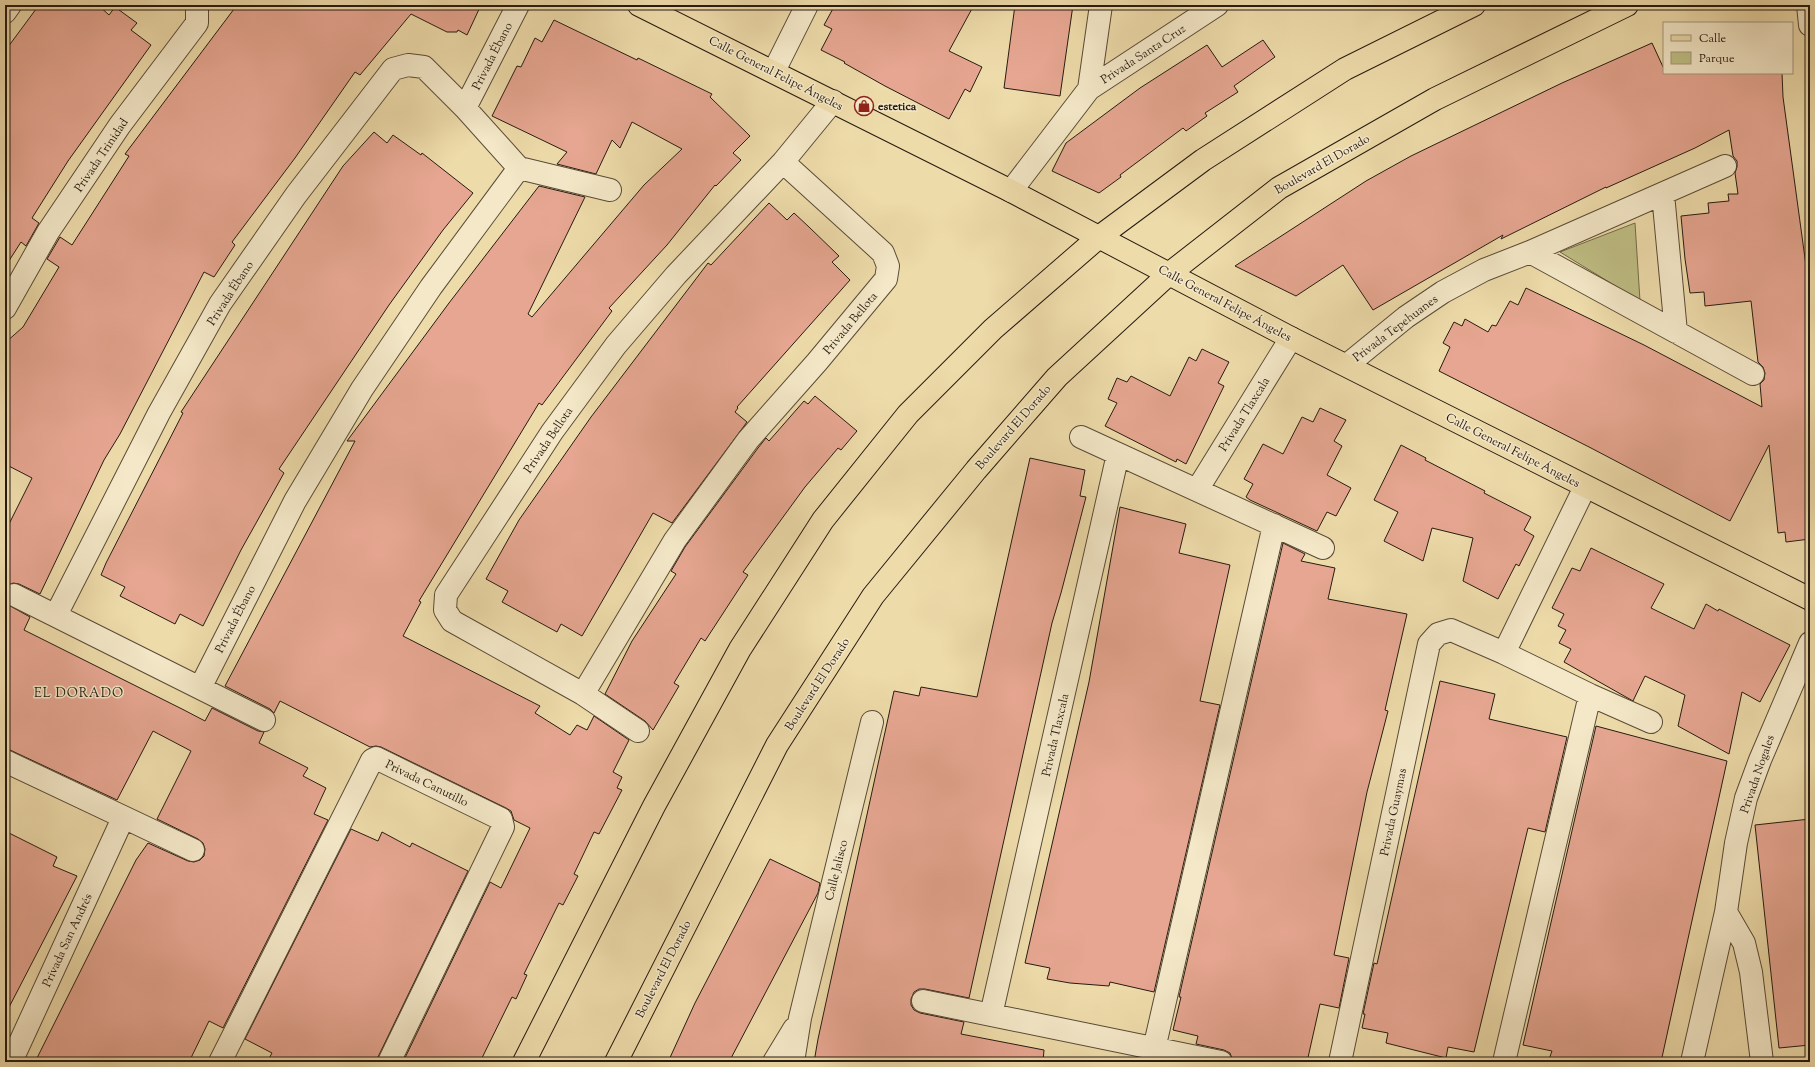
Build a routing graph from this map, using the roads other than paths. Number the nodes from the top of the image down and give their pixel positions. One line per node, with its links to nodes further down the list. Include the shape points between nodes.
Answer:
1 (10, 5): 11 (street)
2 (197, 5): 26 (street, Privada Trinidad, via 197,22 120,125 48,232)
3 (518, 5): 16 (street, Privada Ébano)
4 (639, 5): 13 (main road, Calle General Felipe Ángeles)
5 (807, 5): 13 (street)
6 (1101, 5): 14 (street, Privada Santa Cruz)
7 (1217, 5): 14 (street, Privada Santa Cruz)
8 (1474, 5): 23 (main road, via 1345,70 1203,160)
9 (1627, 5): 25 (main road, Boulevard El Dorado, via 1435,99 1279,188)
10 (1808, 5): 12 (street)
11 (5, 12)
12 (1810, 25)
13 (774, 71): 15 (main road, Calle General Felipe Ángeles)
14 (1089, 89): 21 (street, Privada Santa Cruz)
15 (833, 101): 17 (street, Privada Bellota); 21 (main road, Calle General Felipe Ángeles)
16 (465, 108): 19 (street, Privada Ébano); 39 (street, Privada Ébano, via 424,67 408,65 393,69 296,195 220,304 159,413)
17 (783, 162): 43 (street, Privada Bellota, via 883,253 888,266 886,279 748,440 675,540); 43 (street, Privada Bellota, via 676,275 616,346 552,432 446,595 445,610 452,621)
18 (1725, 166): 22 (street, Privada Tepehuanes)
19 (519, 168): 20 (street); 42 (street, Privada Ébano, via 431,287 362,389 295,501)
20 (610, 190)
21 (1011, 191): 23 (main road, Calle General Felipe Ángeles)
22 (1663, 194): 24 (street, Privada Tepehuanes); 27 (street)
23 (1099, 237): 25 (main road, Calle General Felipe Ángeles); 60 (main road, via 993,329 908,414 823,520 740,649 654,806)
24 (1530, 252): 27 (street); 29 (street, Privada Tepehuanes, via 1484,270 1443,292 1406,317)
25 (1170, 273): 28 (main road, Calle General Felipe Ángeles); 61 (main road, Boulevard El Dorado, via 1057,377 976,470 873,596 778,745)
26 (5, 308)
27 (1676, 332): 30 (street)
28 (1291, 338): 29 (main road, Calle General Felipe Ángeles); 34 (street, Privada Tlaxcala)
29 (1347, 365): 33 (main road, Calle General Felipe Ángeles)
30 (1753, 374)
31 (1081, 437): 32 (street)
32 (1118, 454): 34 (street); 54 (street, Privada Tlaxcala)
33 (1584, 487): 38 (main road, Calle General Felipe Ángeles); 41 (street)
34 (1197, 490): 35 (street)
35 (1274, 525): 36 (street); 56 (street)
36 (1323, 548)
37 (14, 595): 39 (street)
38 (1810, 600)
39 (56, 616): 42 (street)
40 (1810, 643): 52 (street, Privada Nogales, via 1746,798 1736,843)
41 (1504, 653): 44 (street, Privada Guaymas); 65 (street, Privada Guaymas, via 1451,630 1438,634 1429,644)
42 (200, 688): 45 (street)
43 (583, 694): 48 (street, Privada Bellota)
44 (1590, 696): 47 (street, Privada Guaymas); 66 (street)
45 (264, 720)
46 (872, 722): 55 (street, Calle Jalisco)
47 (1651, 722)
48 (638, 731)
49 (5, 762): 50 (street)
50 (123, 818): 51 (street); 57 (street, Privada San Andrés)
51 (193, 850)
52 (1726, 912): 67 (street, Privada Nogales); 68 (street, via 1744,943 1751,972)
53 (923, 1001): 54 (street)
54 (991, 1015): 56 (street)
55 (800, 1018): 62 (street, Calle Jalisco); 63 (street, Calle Jalisco)
56 (1154, 1048): 64 (street)
57 (11, 1062)
58 (220, 1062): 59 (street, Privada Canutillo, via 368,767 376,758 501,819 503,823)
59 (390, 1062)
60 (524, 1062)
61 (616, 1062)
62 (774, 1062)
63 (793, 1062)
64 (1220, 1062)
65 (1340, 1062)
66 (1504, 1062)
67 (1692, 1062)
68 (1762, 1062)

